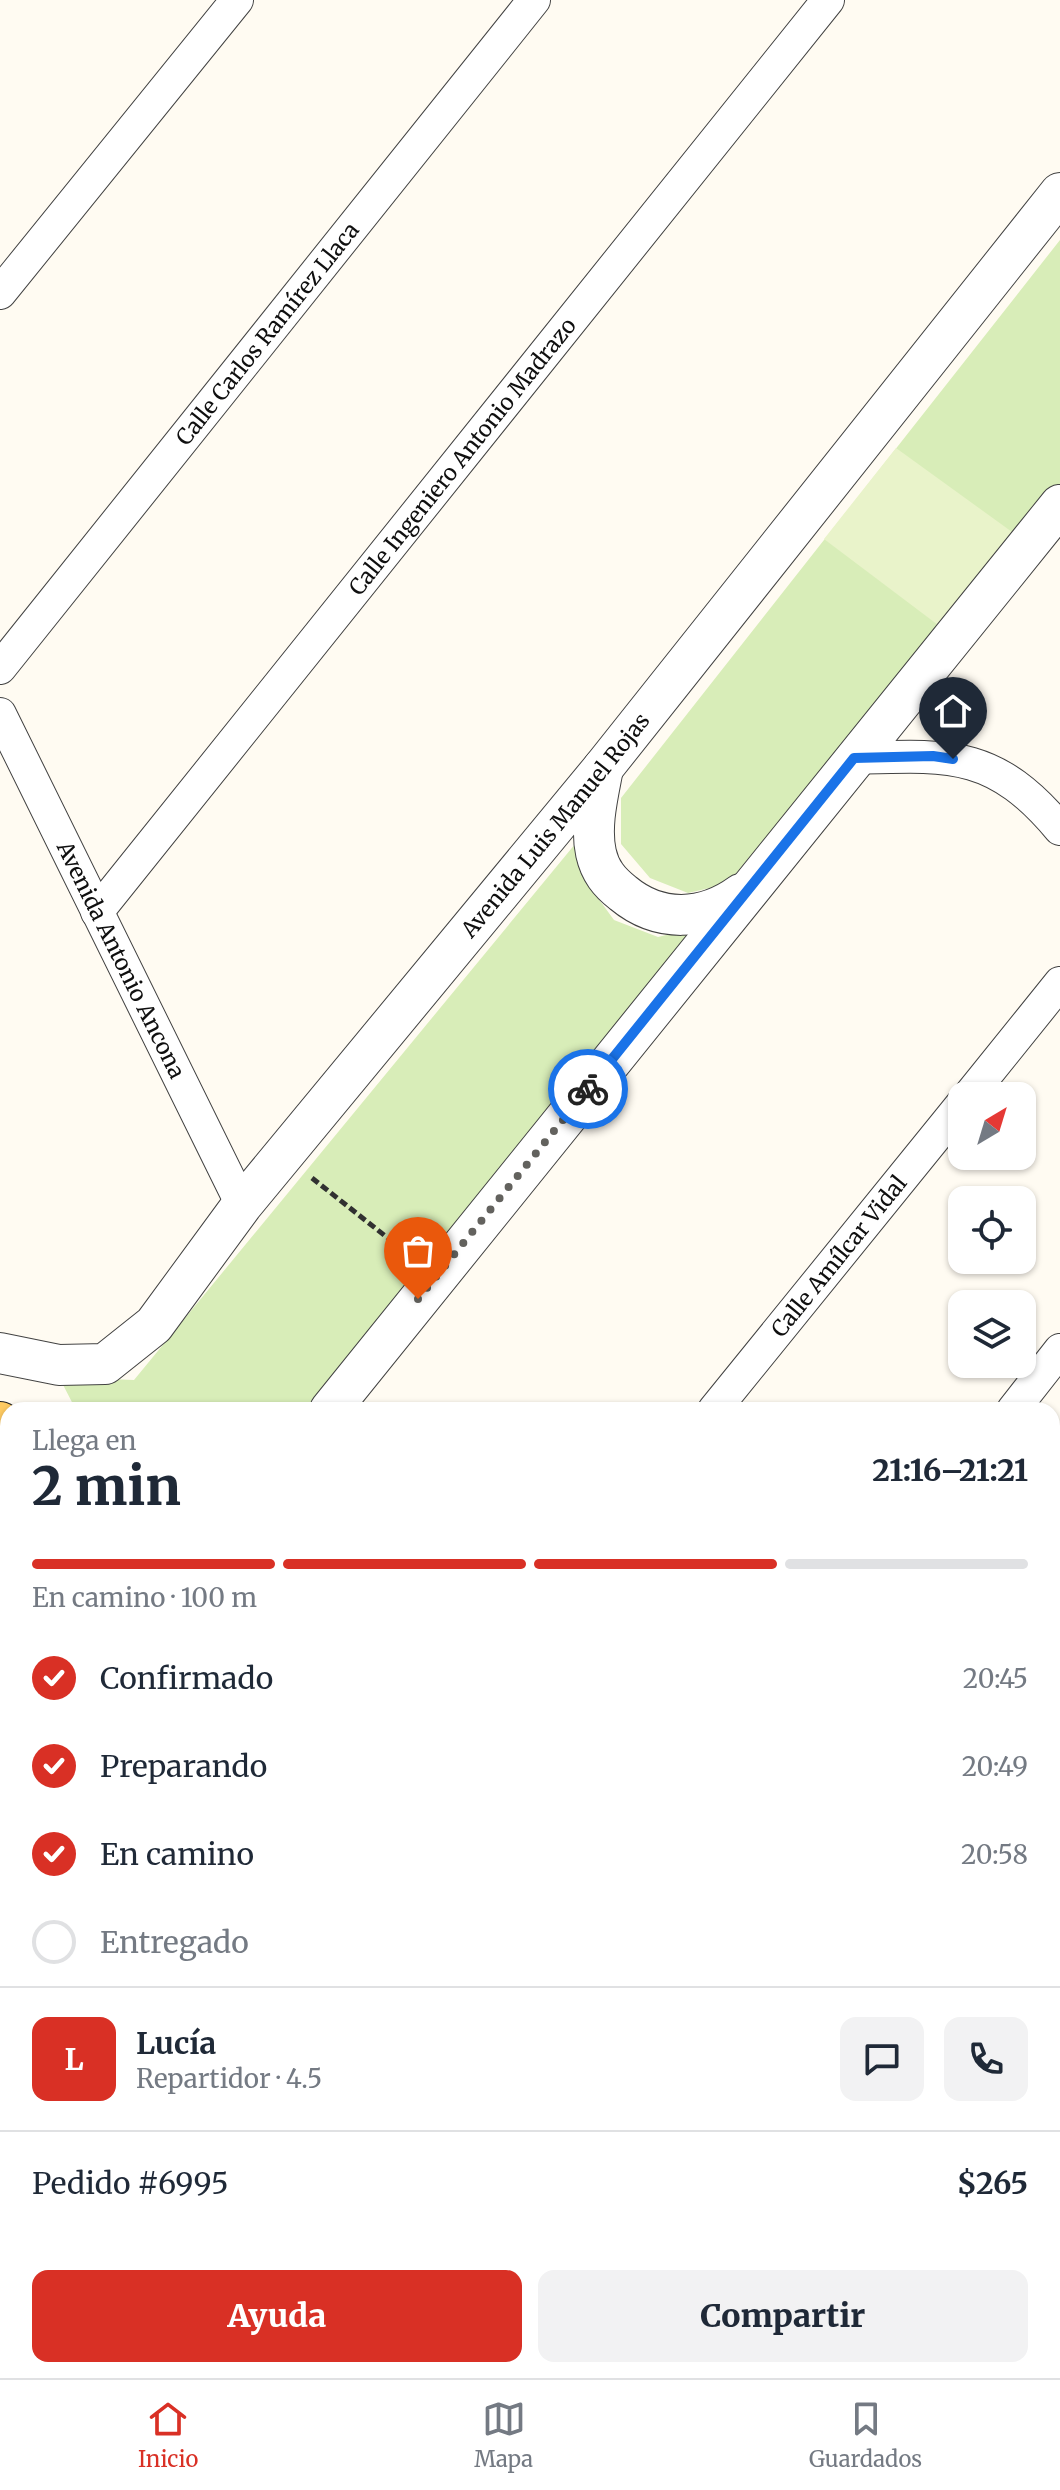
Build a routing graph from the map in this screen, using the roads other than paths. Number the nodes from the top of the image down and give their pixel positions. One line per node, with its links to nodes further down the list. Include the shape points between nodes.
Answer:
1 (237, 0): 5 (street)
2 (534, 0): 7 (street, Calle Carlos Ramírez Llaca)
3 (828, 0): 13 (street, Calle Ingeniero Antonio Madrazo)
4 (1060, 193): 10 (street, Avenida Luis Manuel Rojas)
5 (0, 293)
6 (1060, 505): 9 (street)
7 (0, 668)
8 (0, 714): 13 (street, Avenida Antonio Ancona)
9 (854, 758): 11 (street, via 933,756 973,763 1009,779); 12 (street)
10 (603, 768): 12 (street, via 593,833 596,854 601,871 631,899 650,910 686,916 721,907); 17 (street, Avenida Luis Manuel Rojas)
11 (1060, 829)
12 (756, 880): 20 (street)
13 (97, 912): 17 (street, Avenida Antonio Ancona)
14 (1060, 983): 15 (street)
15 (980, 1082)
16 (948, 1121): 21 (street, Calle Amílcar Vidal)
17 (242, 1205): 19 (street, Avenida Luis Manuel Rojas, via 154,1325 105,1364 59,1365)
18 (1060, 1350): 22 (street)
19 (0, 1353)
20 (338, 1402)
21 (720, 1402)
22 (1019, 1402)

